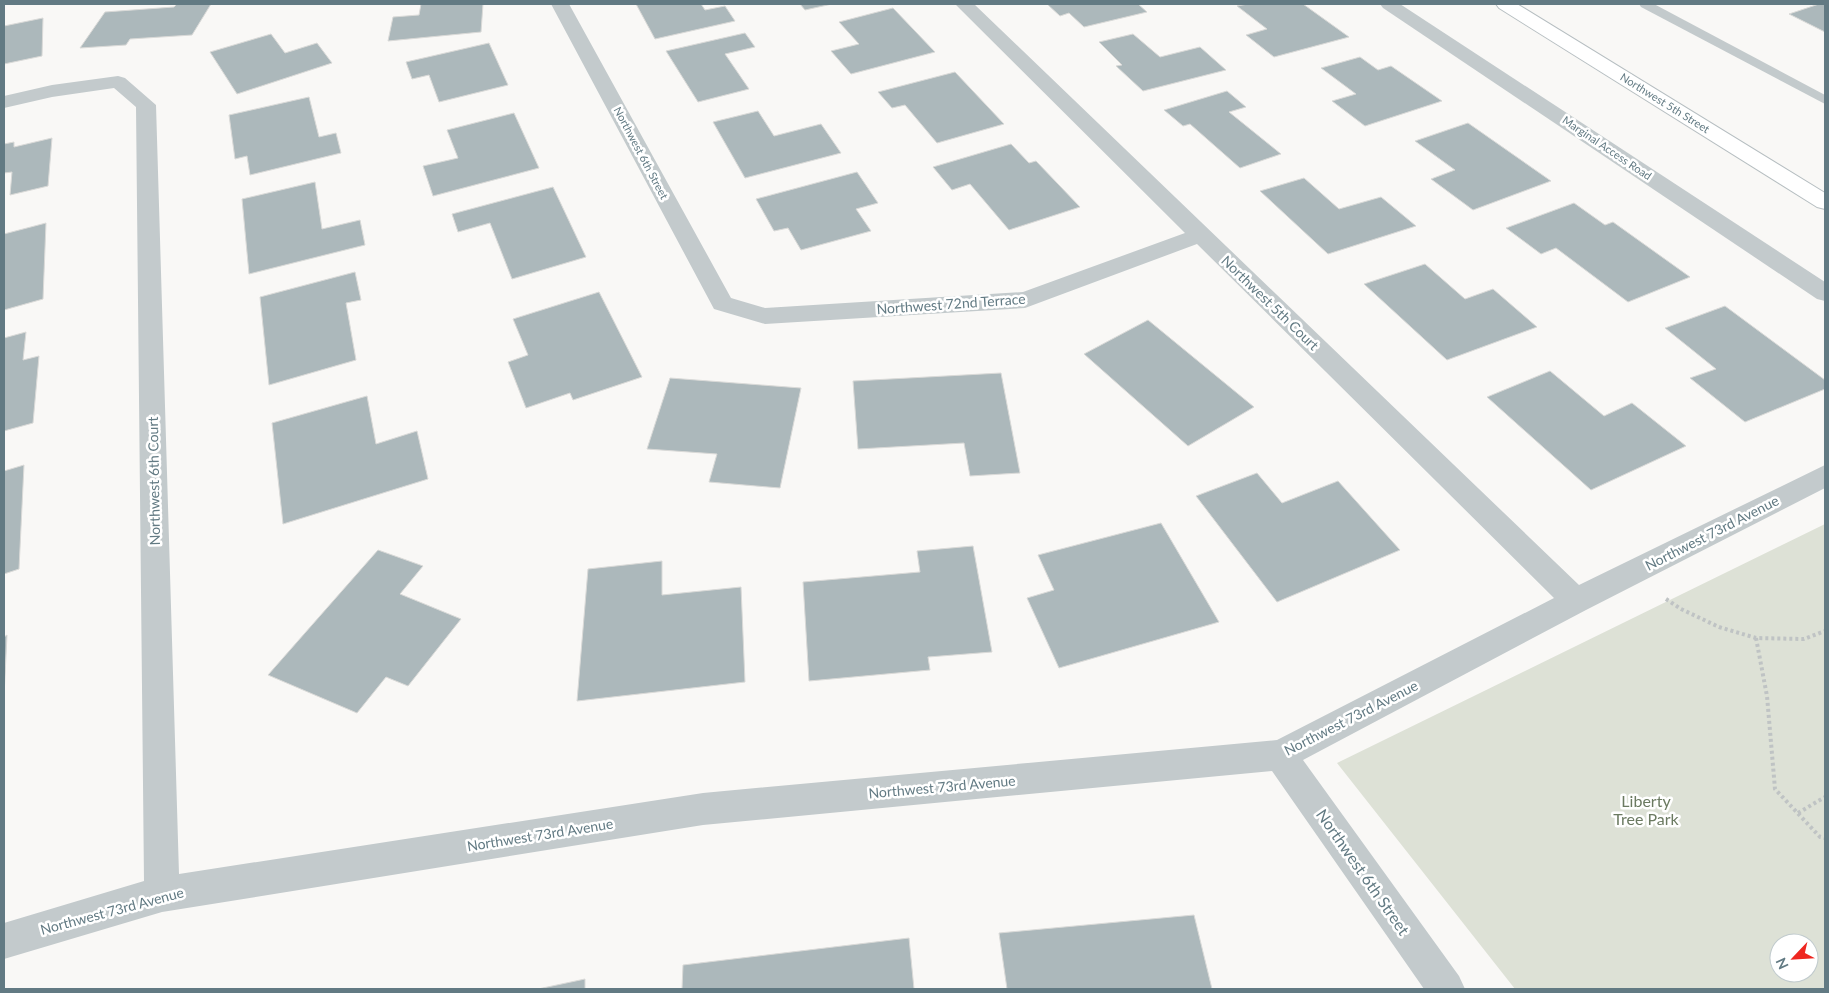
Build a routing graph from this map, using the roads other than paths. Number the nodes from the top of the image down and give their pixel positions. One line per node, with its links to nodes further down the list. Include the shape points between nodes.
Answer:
1 (560, 4): 11 (street, Northwest 6th Street)
2 (964, 4): 9 (street, Northwest 5th Court)
3 (1389, 4): 10 (street, Marginal Access Road)
4 (1505, 4): 8 (street, Northwest 5th Street)
5 (1645, 4): 6 (lane)
6 (1825, 100)
7 (4, 102): 15 (street, Northwest 6th Court, via 118,82 146,105)
8 (1825, 202)
9 (1200, 235): 11 (street, Northwest 72nd Terrace, via 1025,300 765,316); 13 (street, Northwest 5th Court)
10 (1825, 293)
11 (722, 303)
12 (1825, 476): 13 (street, Northwest 73rd Avenue)
13 (1576, 601): 14 (street, Northwest 73rd Avenue)
14 (1280, 755): 15 (street, Northwest 73rd Avenue, via 703,809); 17 (street, Northwest 6th Street)
15 (162, 894): 16 (street, Northwest 73rd Avenue)
16 (4, 941)
17 (1446, 989)

